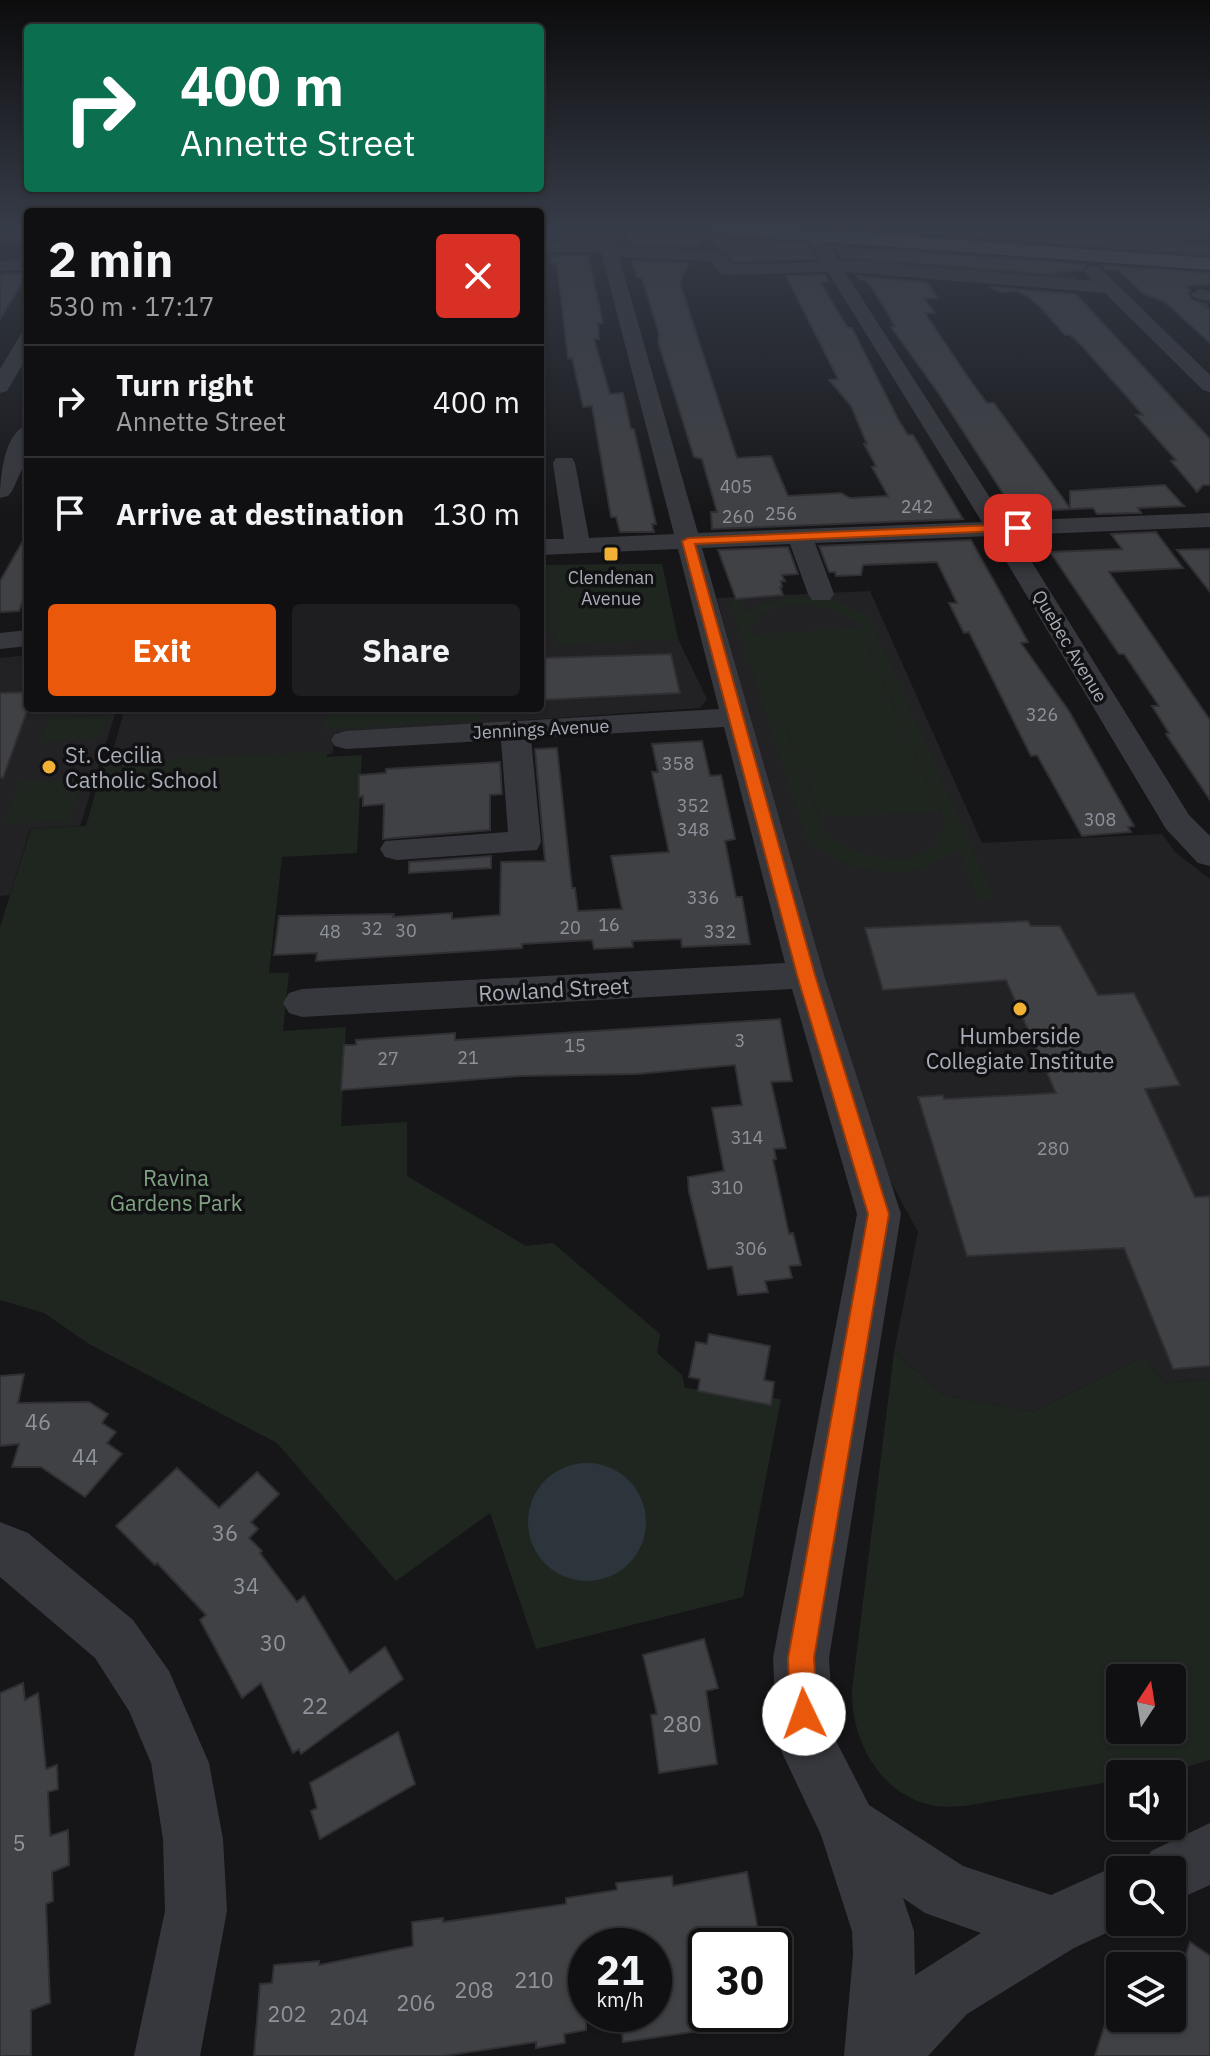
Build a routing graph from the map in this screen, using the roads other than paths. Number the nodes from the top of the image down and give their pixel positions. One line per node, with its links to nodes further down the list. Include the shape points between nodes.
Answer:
1 (629, 324): 13 (street)
2 (869, 324): 11 (street, Quebec Avenue)
3 (1147, 324): 5 (street)
4 (24, 345): 6 (street)
5 (1210, 386)
6 (0, 387)
7 (24, 440): 9 (street)
8 (564, 463): 14 (street)
9 (0, 491)
10 (1210, 520): 11 (street)
11 (997, 529): 12 (street); 23 (street, Quebec Avenue, via 1177,822)
12 (800, 537): 13 (street); 16 (street)
13 (688, 541): 14 (street); 19 (street)
14 (578, 546): 15 (street)
15 (544, 547)
16 (821, 594)
17 (24, 638): 18 (street)
18 (0, 641)
19 (737, 717): 20 (street, Jennings Avenue); 24 (street)
20 (515, 730): 21 (street, Jennings Avenue); 22 (street, via 525,842)
21 (346, 740)
22 (397, 849)
23 (1210, 855)
24 (806, 975): 25 (street, Rowland Street); 27 (street, via 879,1214 801,1658 806,1742)
25 (302, 1003)
26 (0, 1548): 32 (street, via 114,1639 149,1691 180,1763 193,1839 196,1911)
27 (848, 1826): 31 (street, via 947,1891); 33 (street, via 883,1931)
28 (1210, 1853): 29 (street)
29 (1186, 1865)
30 (1106, 1901): 31 (street)
31 (1052, 1926): 34 (street, via 944,1991)
32 (167, 2056)
33 (877, 2056)
34 (884, 2056)

